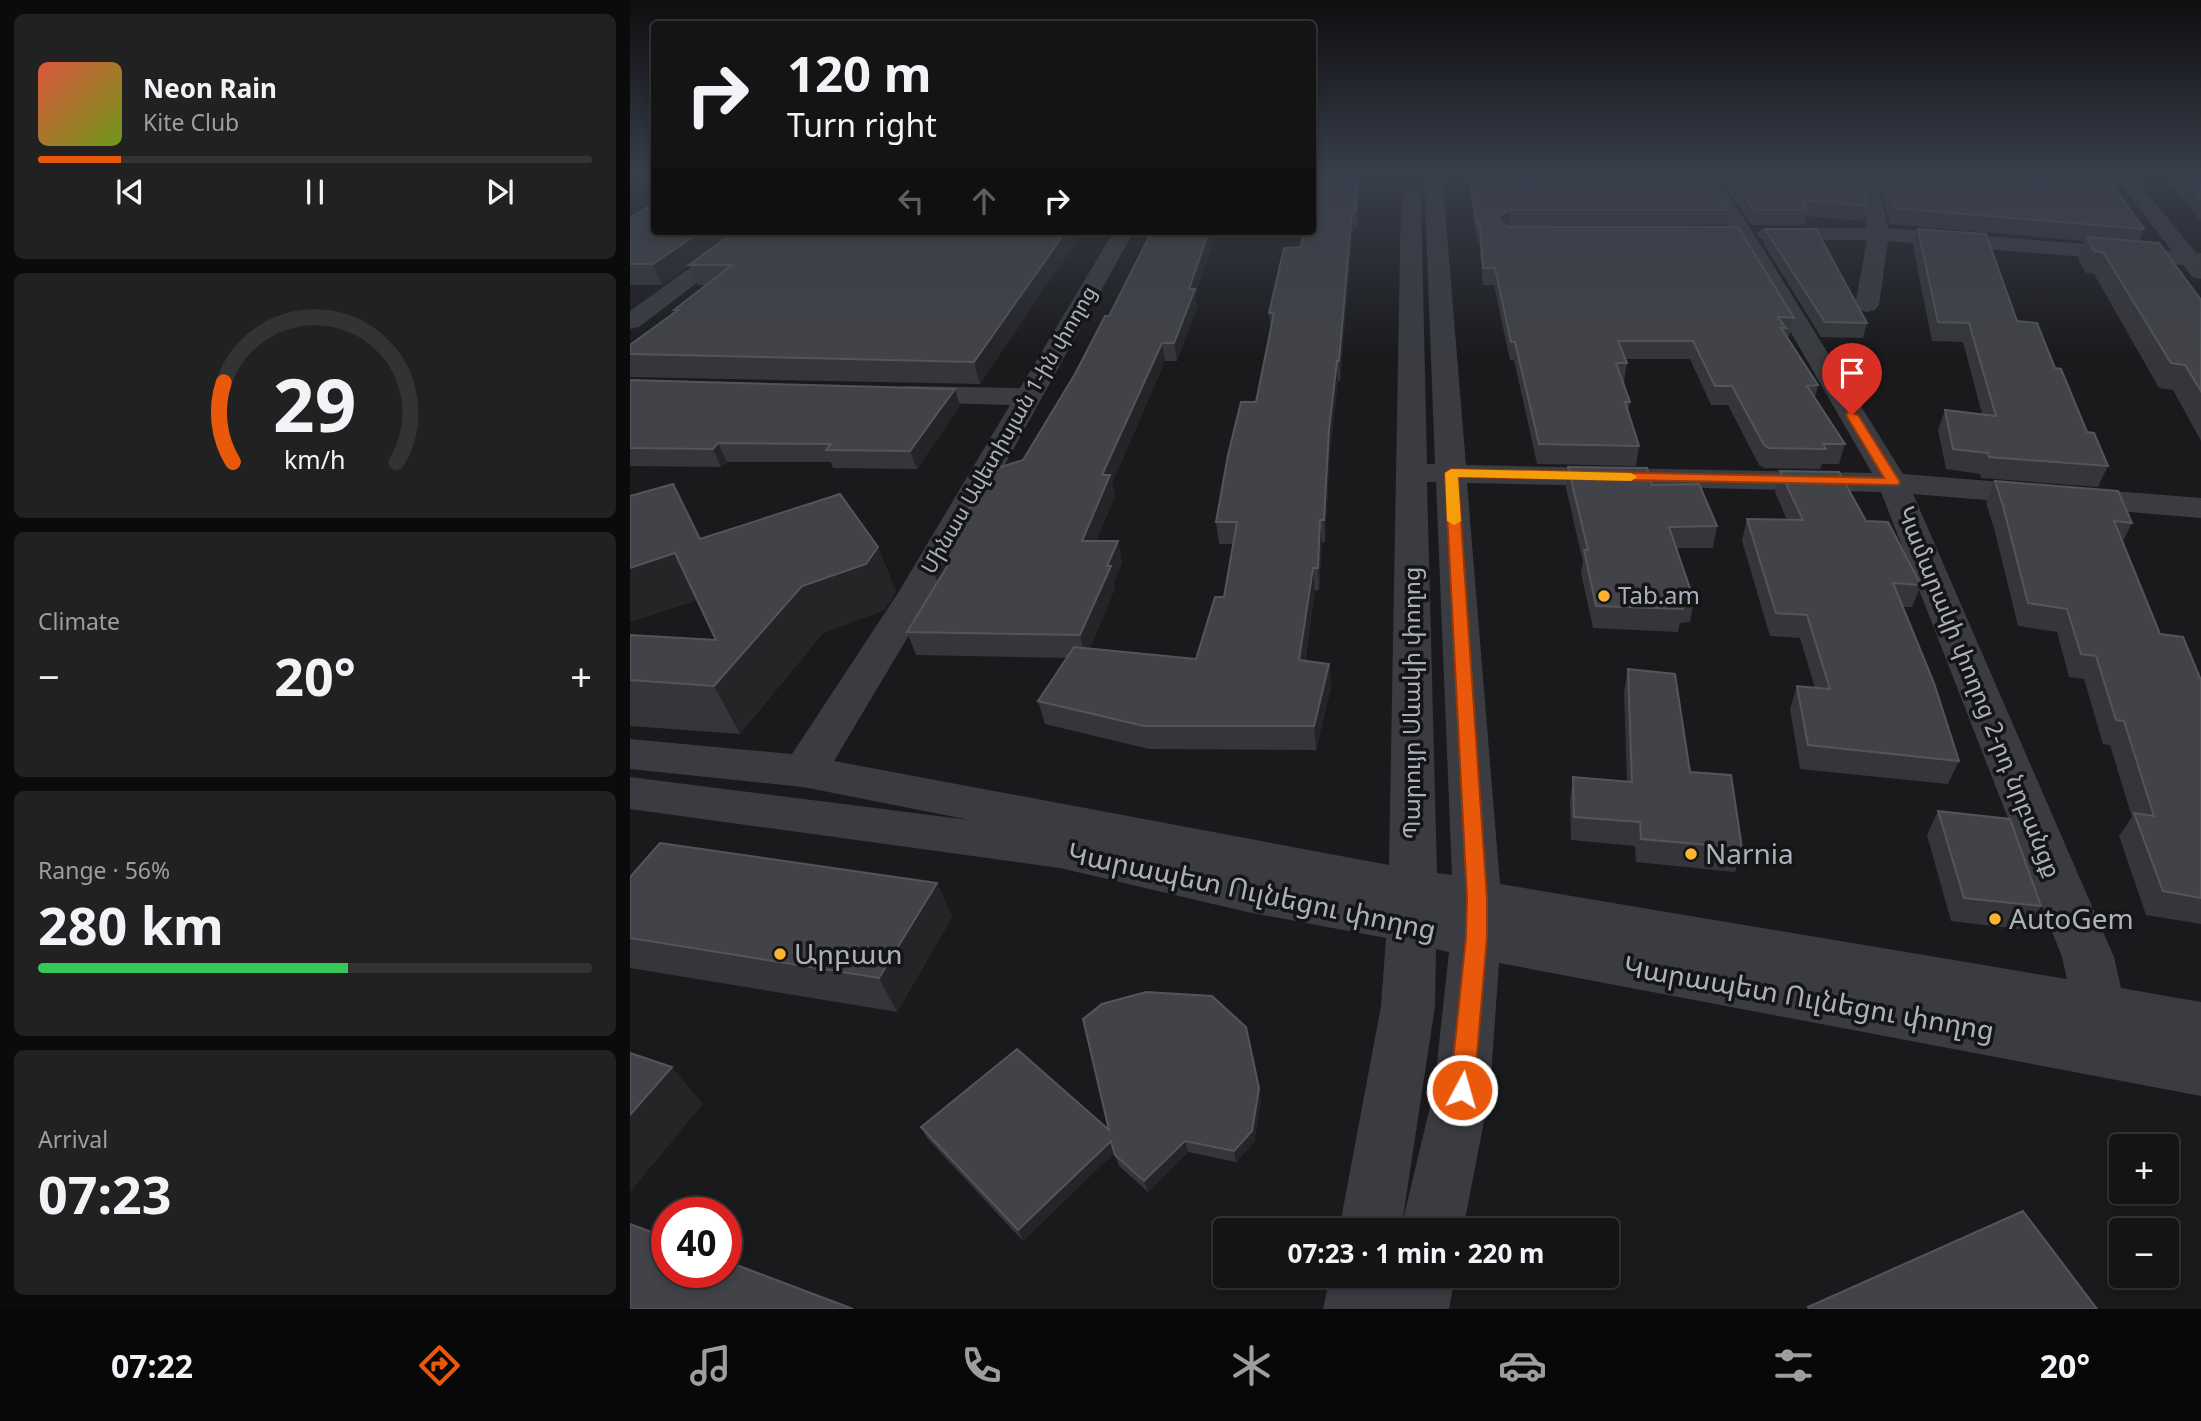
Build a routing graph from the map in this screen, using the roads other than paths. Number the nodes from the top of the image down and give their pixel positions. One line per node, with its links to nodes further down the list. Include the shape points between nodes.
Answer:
1 (1411, 234): 13 (street, Պարույր Սևակի փողոց)
2 (1437, 234): 14 (street, Պարույր Սևակի փողոց)
3 (1730, 234): 15 (street, Կամարակի փողոց 2-րդ նրբանցք)
4 (1879, 234): 8 (street); 9 (street)
5 (2172, 234): 8 (street)
6 (750, 235): 10 (street)
7 (1122, 235): 12 (street, Մինաս Ավետիսյան 1-ին փողոց)
8 (2197, 264)
9 (1867, 305)
10 (630, 322)
11 (876, 393): 12 (street)
12 (1027, 397): 18 (street, Մինաս Ավետիսյան 1-ին փողոց, via 916,593)
13 (1412, 473): 14 (street); 20 (street, Պարույր Սևակի փողոց)
14 (1451, 473): 15 (street); 21 (street, Պարույր Սևակի փողոց)
15 (1893, 482): 16 (street); 22 (street, Կամարակի փողոց 2-րդ նրբանցք, via 2088,957)
16 (2201, 508)
17 (630, 754): 18 (street, Կարապետ Ուլնեցու փողոց)
18 (803, 771): 20 (street, Կարապետ Ուլնեցու փողոց)
19 (630, 793): 20 (street, Կարապետ Ուլնեցու փողոց, via 1060,850 1247,892)
20 (1412, 906): 21 (street, Կարապետ Ուլնեցու փողոց); 25 (street, Պարույր Սևակի փողոց, via 1408,1006)
21 (1476, 917): 22 (street, Կարապետ Ուլնեցու փողոց); 24 (street, Կարապետ Ուլնեցու փողոց); 26 (street, Պարույր Սևակի փողոց, via 1462,1090)
22 (2099, 1007): 23 (street, Կարապետ Ուլնեցու փողոց)
23 (2201, 1026)
24 (2201, 1070)
25 (1372, 1218)
26 (1435, 1218)
27 (1360, 1288): 29 (street)
28 (1420, 1288): 30 (street)
29 (1356, 1309)
30 (1416, 1309)

